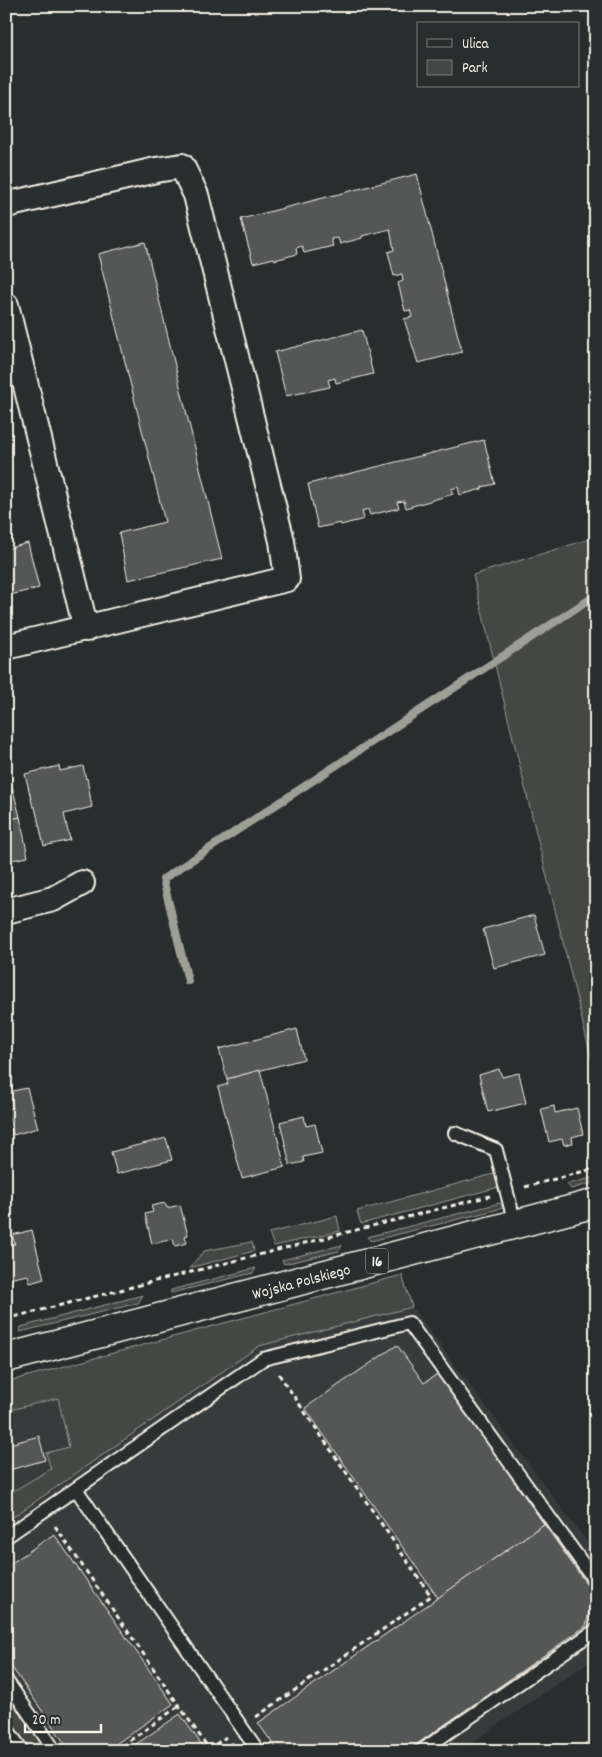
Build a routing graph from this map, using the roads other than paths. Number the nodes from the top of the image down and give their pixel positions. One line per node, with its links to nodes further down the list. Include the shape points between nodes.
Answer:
1 (6, 205): 3 (street, via 182,166 196,196 282,541 287,578)
2 (6, 305): 3 (street)
3 (86, 629): 4 (street)
4 (6, 648)
5 (82, 883): 6 (street, via 53,899)
6 (6, 911)
7 (455, 1134): 9 (lane, via 496,1150)
8 (596, 1203): 9 (main road, Wojska Polskiego / 16)
9 (515, 1224): 10 (main road, Wojska Polskiego / 16)
10 (6, 1358)
11 (76, 1489): 12 (lane); 13 (lane, via 267,1358 409,1323); 19 (lane)
12 (6, 1537)
13 (596, 1582)
14 (596, 1630): 20 (lane)
15 (6, 1680): 18 (lane)
16 (6, 1738): 17 (street)
17 (15, 1751)
18 (56, 1751)
19 (258, 1751)
20 (421, 1751)

